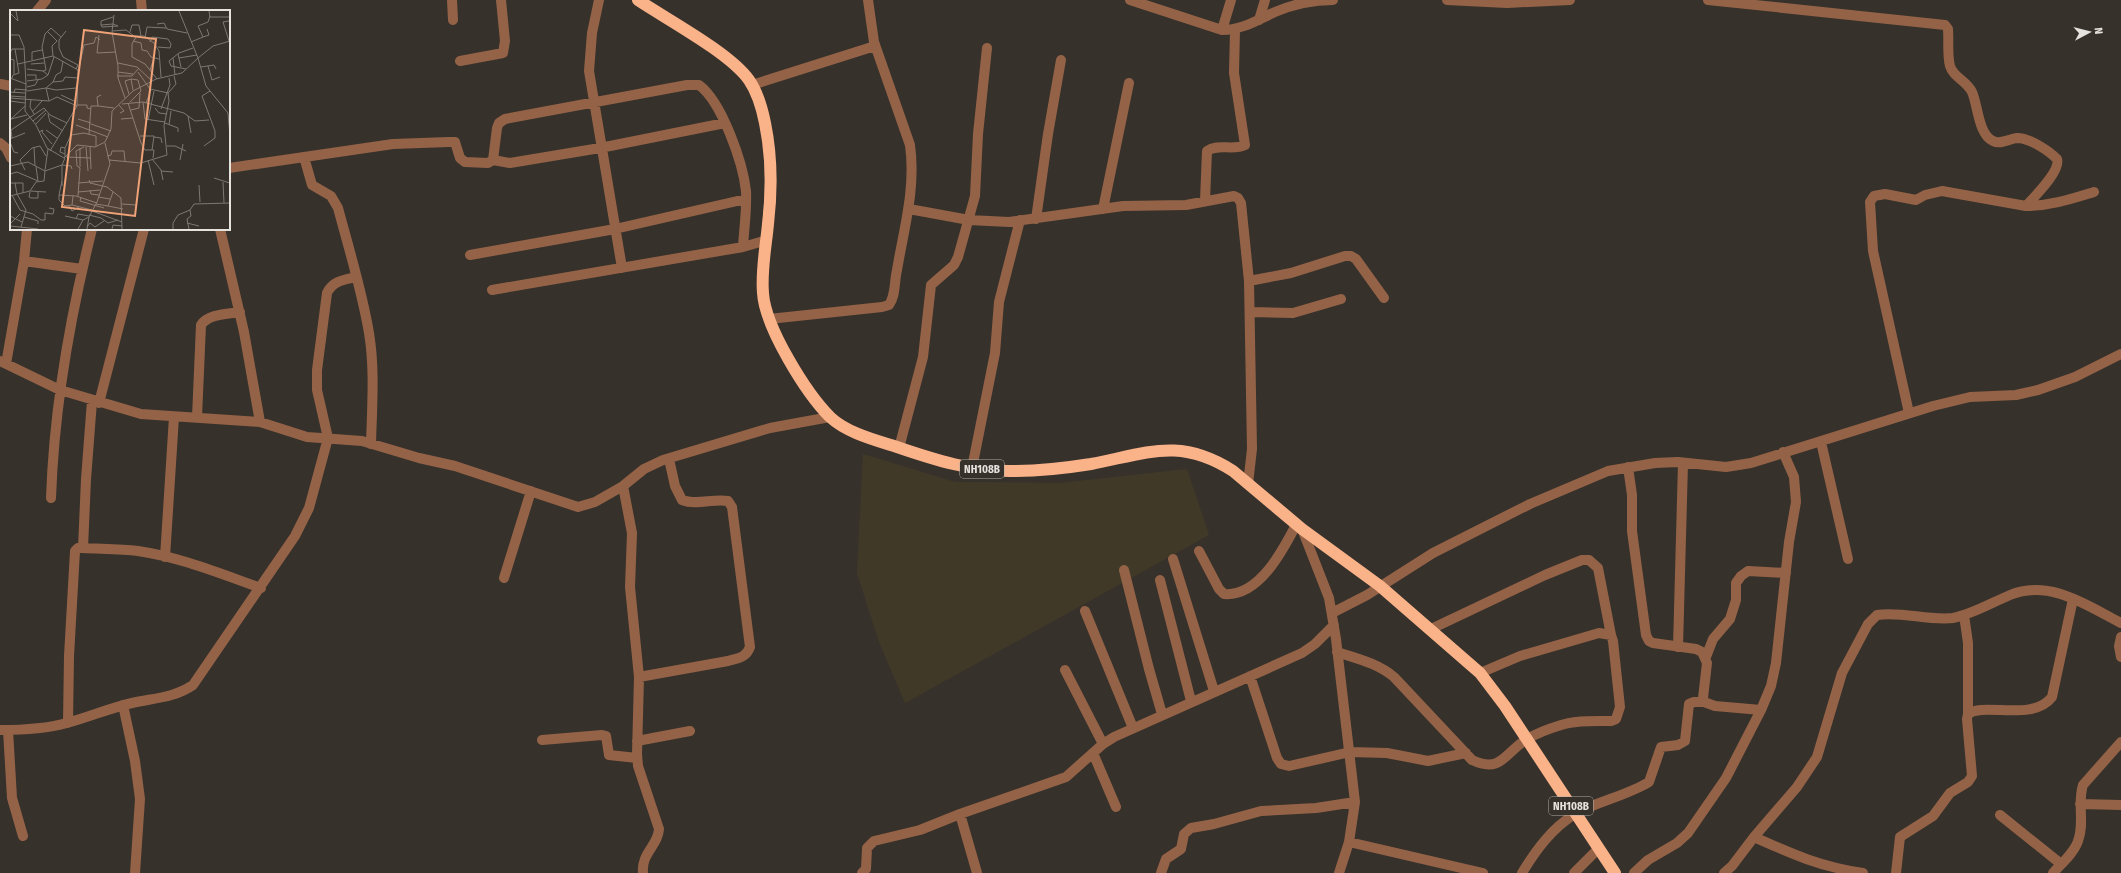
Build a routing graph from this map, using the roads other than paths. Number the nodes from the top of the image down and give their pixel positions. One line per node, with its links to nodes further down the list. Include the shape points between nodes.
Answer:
1 (46, 0): 16 (street)
2 (141, 0): 17 (street)
3 (452, 0): 18 (street)
4 (501, 0): 25 (street, via 505,41 502,53)
5 (599, 0): 30 (street, via 589,55)
6 (638, 0): 28 (highway, NH108B, via 727,59)
7 (868, 0): 22 (street)
8 (1130, 0): 20 (street)
9 (1231, 0): 20 (street)
10 (1265, 0): 19 (street)
11 (1333, 0): 19 (street, via 1314,0 1296,4)
12 (1447, 0): 15 (street, via 1499,3)
13 (1570, 0): 15 (street)
14 (1708, 0): 41 (street, via 1945,25 1948,29 1950,67 1971,90 1978,116 1988,137 1999,143 2017,138 2025,140 2058,159 2056,170)
15 (1550, 1)
16 (38, 10)
17 (142, 10)
18 (453, 20)
19 (1259, 20): 21 (street)
20 (1222, 30): 21 (street)
21 (1236, 30): 40 (street, via 1234,73 1245,145 1238,148 1217,147 1207,151)
22 (875, 46): 28 (street); 42 (street, via 910,145)
23 (987, 48): 45 (street, via 978,134 977,183)
24 (1061, 60): 44 (street)
25 (460, 61)
26 (1129, 83): 43 (street)
27 (0, 84): 29 (street)
28 (752, 85): 52 (highway, NH108B, via 762,108 770,151 771,194)
29 (10, 86)
30 (593, 102): 31 (street, via 699,85 712,98); 33 (street); 36 (street, via 505,119 497,128)
31 (725, 123): 33 (street); 39 (street, via 743,171)
32 (0, 143): 34 (street)
33 (600, 148): 36 (street, via 510,163); 47 (street)
34 (10, 156)
35 (304, 157): 36 (street, via 392,144 455,142 460,158 465,162 488,163); 37 (street); 58 (street, via 312,186 331,196 338,208)
36 (493, 160)
37 (230, 168)
38 (2094, 192): 41 (street, via 2047,205)
39 (746, 199): 47 (street); 53 (street)
40 (1205, 201): 43 (street, via 1186,205 1123,206); 59 (street, via 1230,196 1238,198 1241,203)
41 (2026, 206): 70 (street, via 1942,191 1916,200 1880,194 1874,196 1870,202 1873,251)
42 (910, 209): 45 (street); 65 (street, via 893,300 889,305)
43 (1103, 209): 44 (street)
44 (1036, 218): 46 (street)
45 (969, 220): 46 (street); 78 (street, via 954,265 931,285 923,357)
46 (1020, 220): 83 (street, via 999,302 995,353)
47 (615, 229): 54 (street); 56 (street)
48 (27, 230): 55 (street)
49 (92, 230): 57 (street)
50 (144, 230): 69 (street)
51 (220, 230): 63 (street)
52 (766, 240): 53 (street); 65 (highway, NH108B, via 763,293)
53 (743, 247): 56 (street)
54 (470, 255)
55 (24, 261): 57 (street); 67 (street)
56 (622, 268): 60 (street)
57 (82, 269): 68 (street)
58 (356, 277): 75 (street, via 337,282 327,293 317,377 319,404); 77 (street, via 372,355)
59 (1249, 281): 61 (street, via 1291,273 1351,256 1356,259); 64 (street)
60 (492, 290)
61 (1384, 298)
62 (1341, 299): 64 (street, via 1293,313)
63 (240, 312): 72 (street, via 211,317 204,320 201,325); 74 (street)
64 (1250, 312): 84 (street, via 1252,449)
65 (769, 319): 73 (highway, NH108B, via 796,370)
66 (2121, 354): 70 (street, via 2094,368 2038,390 2016,395 1970,397)
67 (3, 363): 68 (street)
68 (60, 390): 69 (street); 87 (street, via 52,460)
69 (95, 402): 71 (street, via 141,414); 89 (street)
70 (1909, 413): 76 (street)
71 (174, 416): 72 (street); 91 (street)
72 (197, 417): 74 (street)
73 (830, 417): 78 (highway, NH108B, via 854,431); 80 (street, via 777,426)
74 (260, 422): 75 (street, via 307,437)
75 (328, 438): 77 (street); 99 (street, via 309,508)
76 (1821, 442): 79 (street); 93 (street)
77 (371, 444): 86 (street, via 455,466)
78 (899, 448): 83 (highway, NH108B)
79 (1783, 452): 81 (street, via 1736,466); 95 (street, via 1796,488)
80 (669, 459): 85 (street, via 644,469); 116 (street, via 675,486 682,500 688,503 722,500 732,507 750,647 747,654 735,659)
81 (1683, 463): 82 (street, via 1655,463); 109 (street)
82 (1628, 467): 98 (street, via 1584,480 1530,504 1433,553); 109 (street, via 1632,495 1632,531 1646,635 1653,643)
83 (972, 468): 84 (highway, NH108B, via 1014,471 1056,469 1162,450 1177,450 1194,452 1220,463)
84 (1248, 484): 88 (highway, NH108B)
85 (623, 486): 86 (street, via 595,502 578,507); 116 (street, via 632,533 630,587)
86 (531, 491): 96 (street)
87 (51, 498)
88 (1299, 527): 90 (street, via 1268,572 1232,595 1224,594 1218,589); 98 (highway, NH108B); 102 (street, via 1327,591)
89 (83, 548): 91 (street, via 138,551); 124 (street, via 75,551)
90 (1199, 551)
91 (165, 558): 99 (street, via 189,563)
92 (1173, 559): 117 (street)
93 (1848, 559)
94 (1124, 570): 122 (street)
95 (1786, 573): 111 (street, via 1748,571 1741,576 1736,583 1734,608 1730,619 1713,639); 121 (street, via 1776,663 1771,686)
96 (504, 578)
97 (1160, 580): 118 (street)
98 (1380, 586): 102 (street); 106 (highway, NH108B)
99 (261, 588): 120 (street, via 193,685 169,697)
100 (2073, 599): 103 (street, via 2057,592 2034,589 2010,595); 104 (street); 123 (street, via 2052,697 2048,703 2012,711 1978,709)
101 (1085, 611): 125 (street)
102 (1332, 613): 105 (street)
103 (1964, 615): 123 (street, via 1968,644); 145 (street, via 1939,618 1886,614 1872,618 1842,673 1818,756 1797,787)
104 (2121, 623)
105 (1334, 625): 110 (street); 115 (street, via 1302,653)
106 (1431, 629): 107 (street, via 1545,574 1582,560 1589,560 1598,568); 114 (highway, NH108B)
107 (1611, 635): 114 (street, via 1599,633 1538,651); 129 (street, via 1620,707 1616,719 1569,722)
108 (2121, 637): 112 (street)
109 (1678, 647): 111 (street, via 1696,649)
110 (1337, 652): 133 (street); 135 (street, via 1371,663 1394,677)
111 (1706, 657): 119 (street)
112 (2121, 657)
113 (1065, 670): 132 (street)
114 (1480, 673): 129 (highway, NH108B, via 1492,686)
115 (1250, 676): 117 (street); 133 (street, via 1281,764 1299,765)
116 (639, 677): 130 (street)
117 (1214, 691): 118 (street)
118 (1191, 701): 122 (street)
119 (1704, 702): 121 (street, via 1709,705); 142 (street, via 1689,704 1685,741 1678,745 1661,747 1649,782)
120 (123, 705): 124 (street); 149 (street, via 140,799)
121 (1761, 710): 159 (street, via 1726,778 1688,833 1677,843 1648,860)
122 (1162, 714): 125 (street)
123 (1968, 714): 162 (street, via 1972,776 1968,782 1950,793 1933,816 1900,837)
124 (68, 723): 126 (street, via 43,728)
125 (1133, 728): 132 (street)
126 (4, 730): 144 (street, via 12,798)
127 (690, 731): 130 (street)
128 (542, 740): 136 (street, via 602,735 606,736 609,755)
129 (1527, 740): 135 (street, via 1505,759 1487,766 1472,760); 142 (highway, NH108B)
130 (637, 741): 136 (street)
131 (2121, 742): 138 (street, via 2082,785)
132 (1103, 744): 134 (street)
133 (1350, 752): 135 (street, via 1387,753 1428,761); 137 (street)
134 (1093, 753): 140 (street); 141 (street, via 1066,777)
135 (1466, 753)
136 (637, 758): 150 (street, via 659,829 656,839 644,857)
137 (1356, 802): 146 (street); 153 (street, via 1316,808 1261,811 1192,828 1184,834 1181,849 1166,859)
138 (2080, 804): 139 (street); 148 (street, via 2081,823 2078,840)
139 (2121, 805)
140 (1116, 807)
141 (960, 814): 151 (street, via 920,830 874,841 867,848 866,869); 152 (street)
142 (1576, 814): 147 (highway, NH108B); 156 (street, via 1556,827)
143 (2000, 815): 148 (street)
144 (23, 836)
145 (1754, 837): 160 (street); 161 (street, via 1806,861 1839,870)
146 (1349, 842): 154 (street); 155 (street)
147 (1598, 849): 157 (street); 158 (highway, NH108B)
148 (2061, 864): 163 (street)
149 (135, 873)
150 (643, 873)
151 (862, 873)
152 (977, 873)
153 (1161, 873)
154 (1339, 873)
155 (1484, 873)
156 (1522, 873)
157 (1574, 873)
158 (1615, 873)
159 (1634, 873)
160 (1724, 873)
161 (1863, 873)
162 (1896, 873)
163 (2053, 873)

